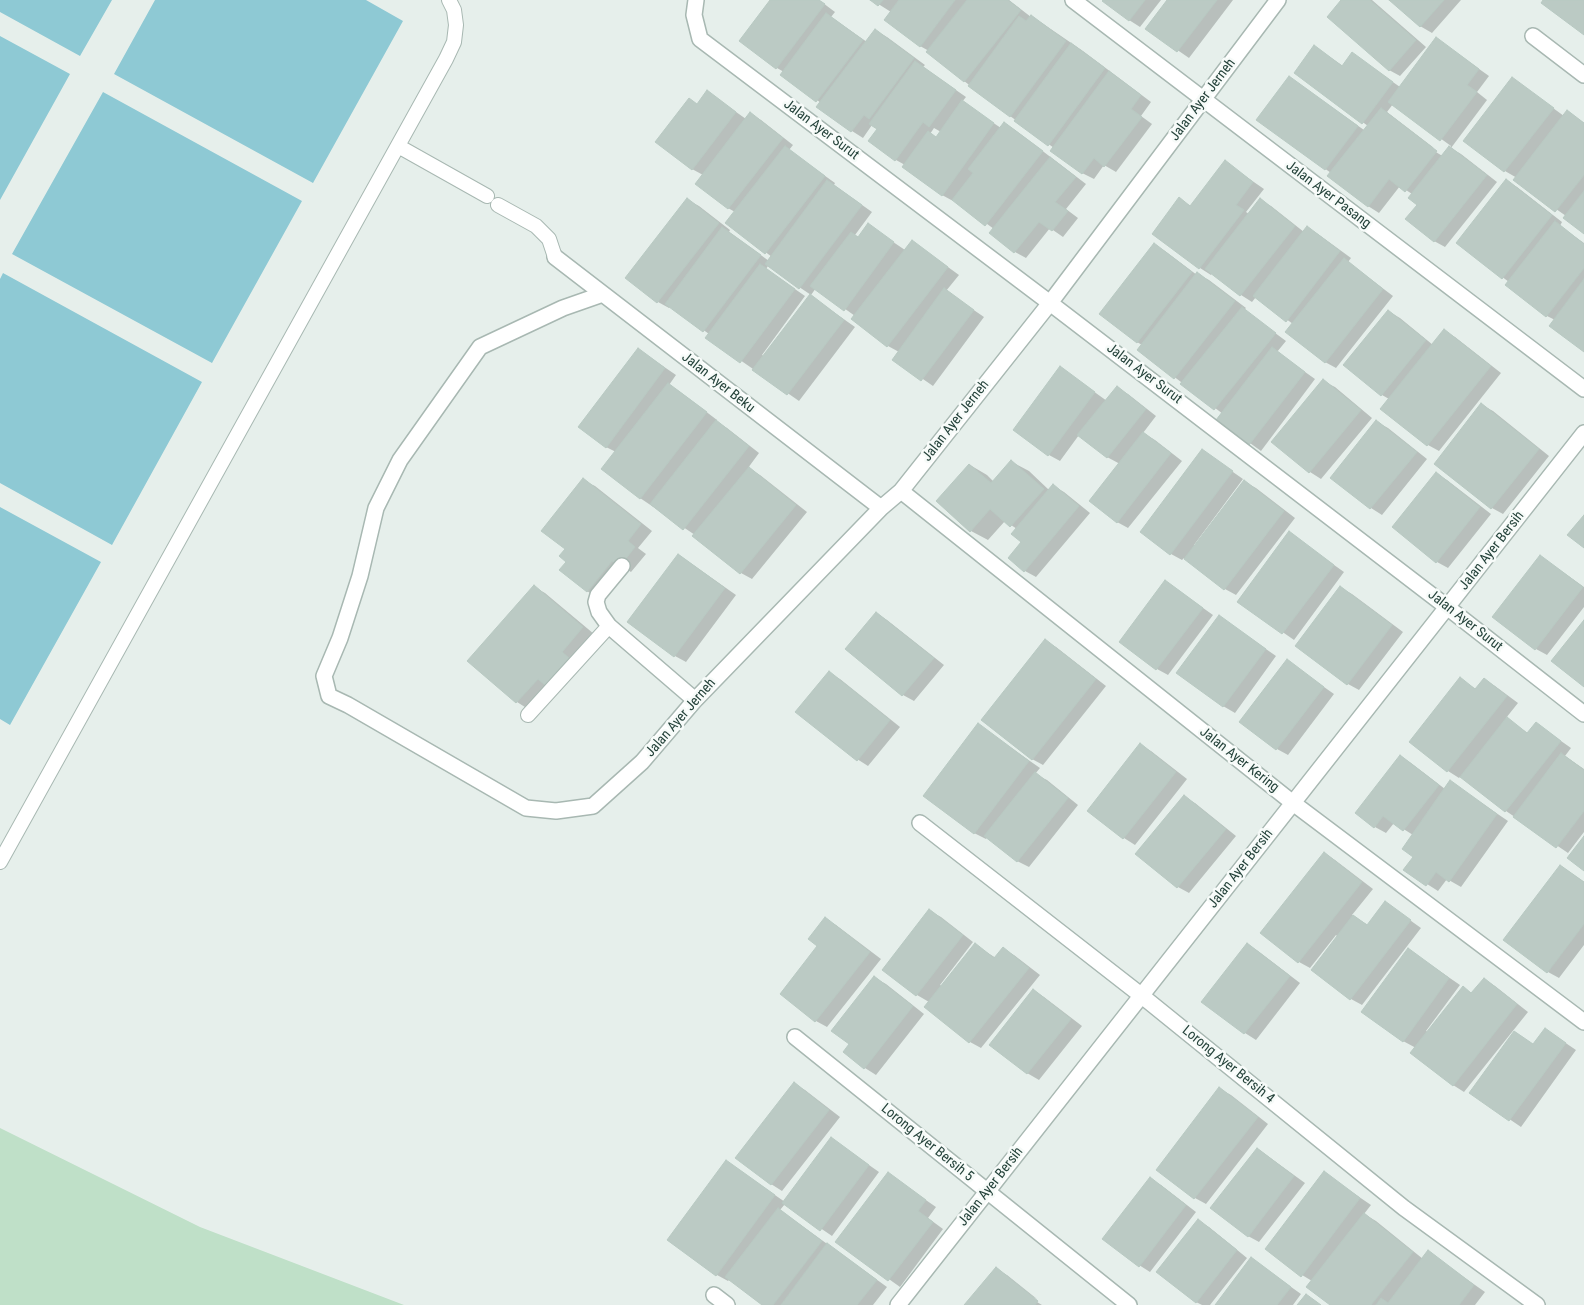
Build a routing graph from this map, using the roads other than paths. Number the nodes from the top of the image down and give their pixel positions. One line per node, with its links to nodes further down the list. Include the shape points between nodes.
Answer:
1 (449, 0): 8 (lane, via 456,25 454,42)
2 (696, 0): 11 (street, Jalan Ayer Surut, via 694,15 700,39)
3 (1073, 0): 7 (street, Jalan Ayer Pasang)
4 (1278, 0): 7 (street, Jalan Ayer Jerneh)
5 (1532, 36): 6 (street)
6 (1584, 75)
7 (1203, 100): 11 (street, Jalan Ayer Jerneh); 12 (street, Jalan Ayer Pasang)
8 (398, 146): 9 (lane, via 536,226 549,239); 24 (lane)
9 (555, 257): 10 (street, Jalan Ayer Beku)
10 (603, 294): 15 (street, Jalan Ayer Beku); 19 (street, Jalan Ayer Jerneh, via 563,308 480,347 400,460 376,508 360,576 324,676 329,696 526,808 556,811 593,806 642,762)
11 (1050, 302): 14 (street, Jalan Ayer Jerneh); 17 (street, Jalan Ayer Surut)
12 (1584, 389)
13 (1584, 433): 17 (street, Jalan Ayer Bersih)
14 (901, 491): 15 (street, Jalan Ayer Jerneh); 22 (street, Jalan Ayer Kering)
15 (880, 508): 19 (street, Jalan Ayer Jerneh)
16 (622, 566): 18 (street, via 596,602)
17 (1448, 607): 20 (street, Jalan Ayer Surut); 22 (street, Jalan Ayer Bersih)
18 (610, 626): 19 (street); 21 (lane)
19 (694, 700)
20 (1584, 714)
21 (528, 715)
22 (1293, 803): 25 (street, Jalan Ayer Bersih); 26 (street, Jalan Ayer Kering)
23 (920, 823): 25 (street, Lorong Ayer Bersih 4)
24 (0, 862)
25 (1142, 996): 28 (street, Jalan Ayer Bersih); 33 (street, Lorong Ayer Bersih 4, via 1404,1208)
26 (1584, 1022)
27 (795, 1037): 28 (street, Lorong Ayer Bersih 5)
28 (988, 1191): 31 (street, Jalan Ayer Bersih); 32 (street, Lorong Ayer Bersih 5)
29 (714, 1295): 30 (street)
30 (727, 1305)
31 (898, 1305)
32 (1129, 1305)
33 (1537, 1305)

